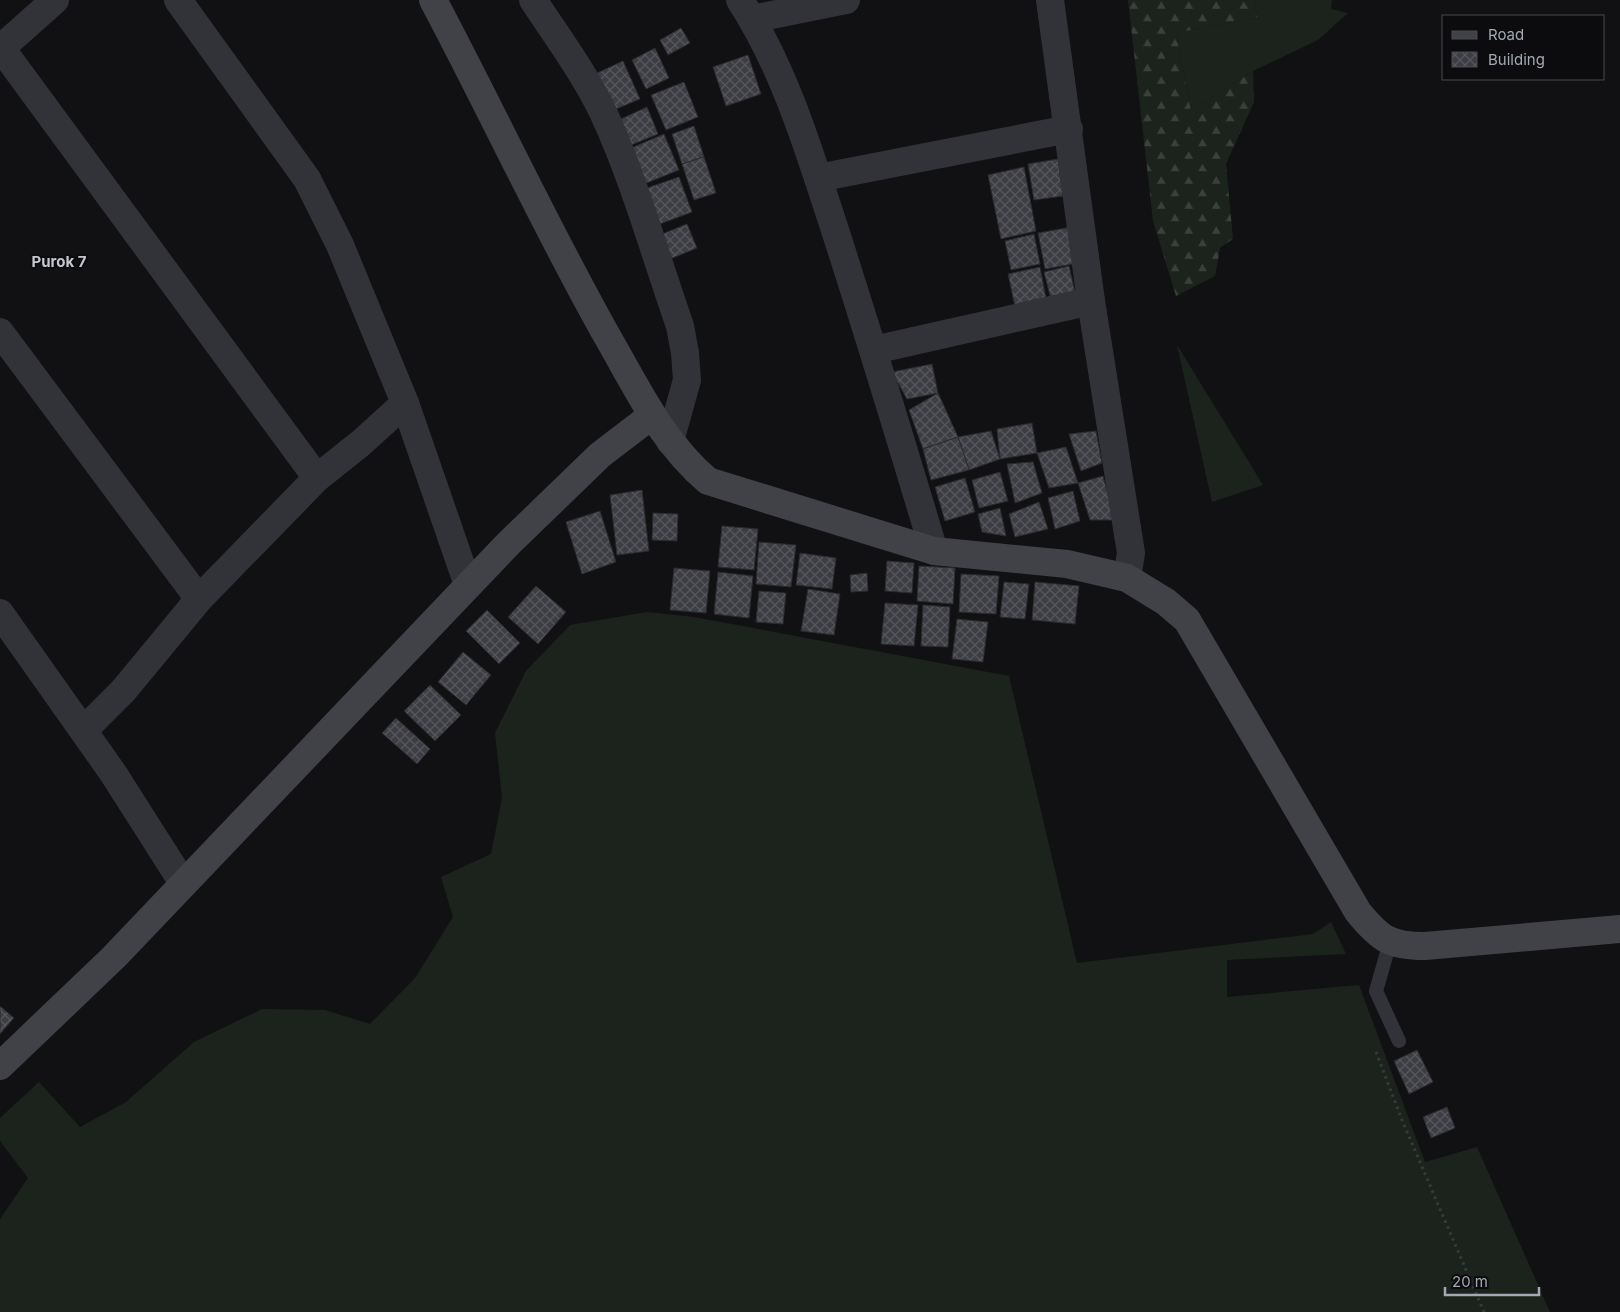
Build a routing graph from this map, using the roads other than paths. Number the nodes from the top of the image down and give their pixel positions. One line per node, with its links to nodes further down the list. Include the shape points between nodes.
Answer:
1 (54, 0): 8 (street)
2 (178, 0): 14 (street, via 307,179 340,245)
3 (432, 0): 15 (street, via 580,288)
4 (532, 0): 16 (street, via 602,111 680,326 687,380)
5 (846, 0): 7 (street)
6 (1050, 0): 9 (street)
7 (746, 10): 10 (street, via 791,102)
8 (0, 48): 17 (street)
9 (1069, 130): 10 (street); 11 (street)
10 (818, 178): 13 (street)
11 (1091, 301): 13 (street); 19 (street, via 1131,553)
12 (0, 332): 21 (street)
13 (874, 350): 18 (street)
14 (405, 403): 17 (street); 20 (street)
15 (651, 416): 16 (street); 20 (street, via 600,455)
16 (670, 441): 18 (street, via 708,481)
17 (318, 478): 21 (street)
18 (934, 551): 19 (street, via 1067,564)
19 (1127, 578): 26 (street, via 1166,602 1187,620 1358,912 1374,931)
20 (468, 585): 24 (street)
21 (199, 599): 23 (street, via 123,691)
22 (0, 613): 23 (street)
23 (84, 730): 24 (street)
24 (183, 883): 28 (street, via 114,956)
25 (1620, 929): 26 (street, via 1425,946)
26 (1390, 942): 27 (lane, via 1376,992)
27 (1399, 1040)
28 (0, 1066)

